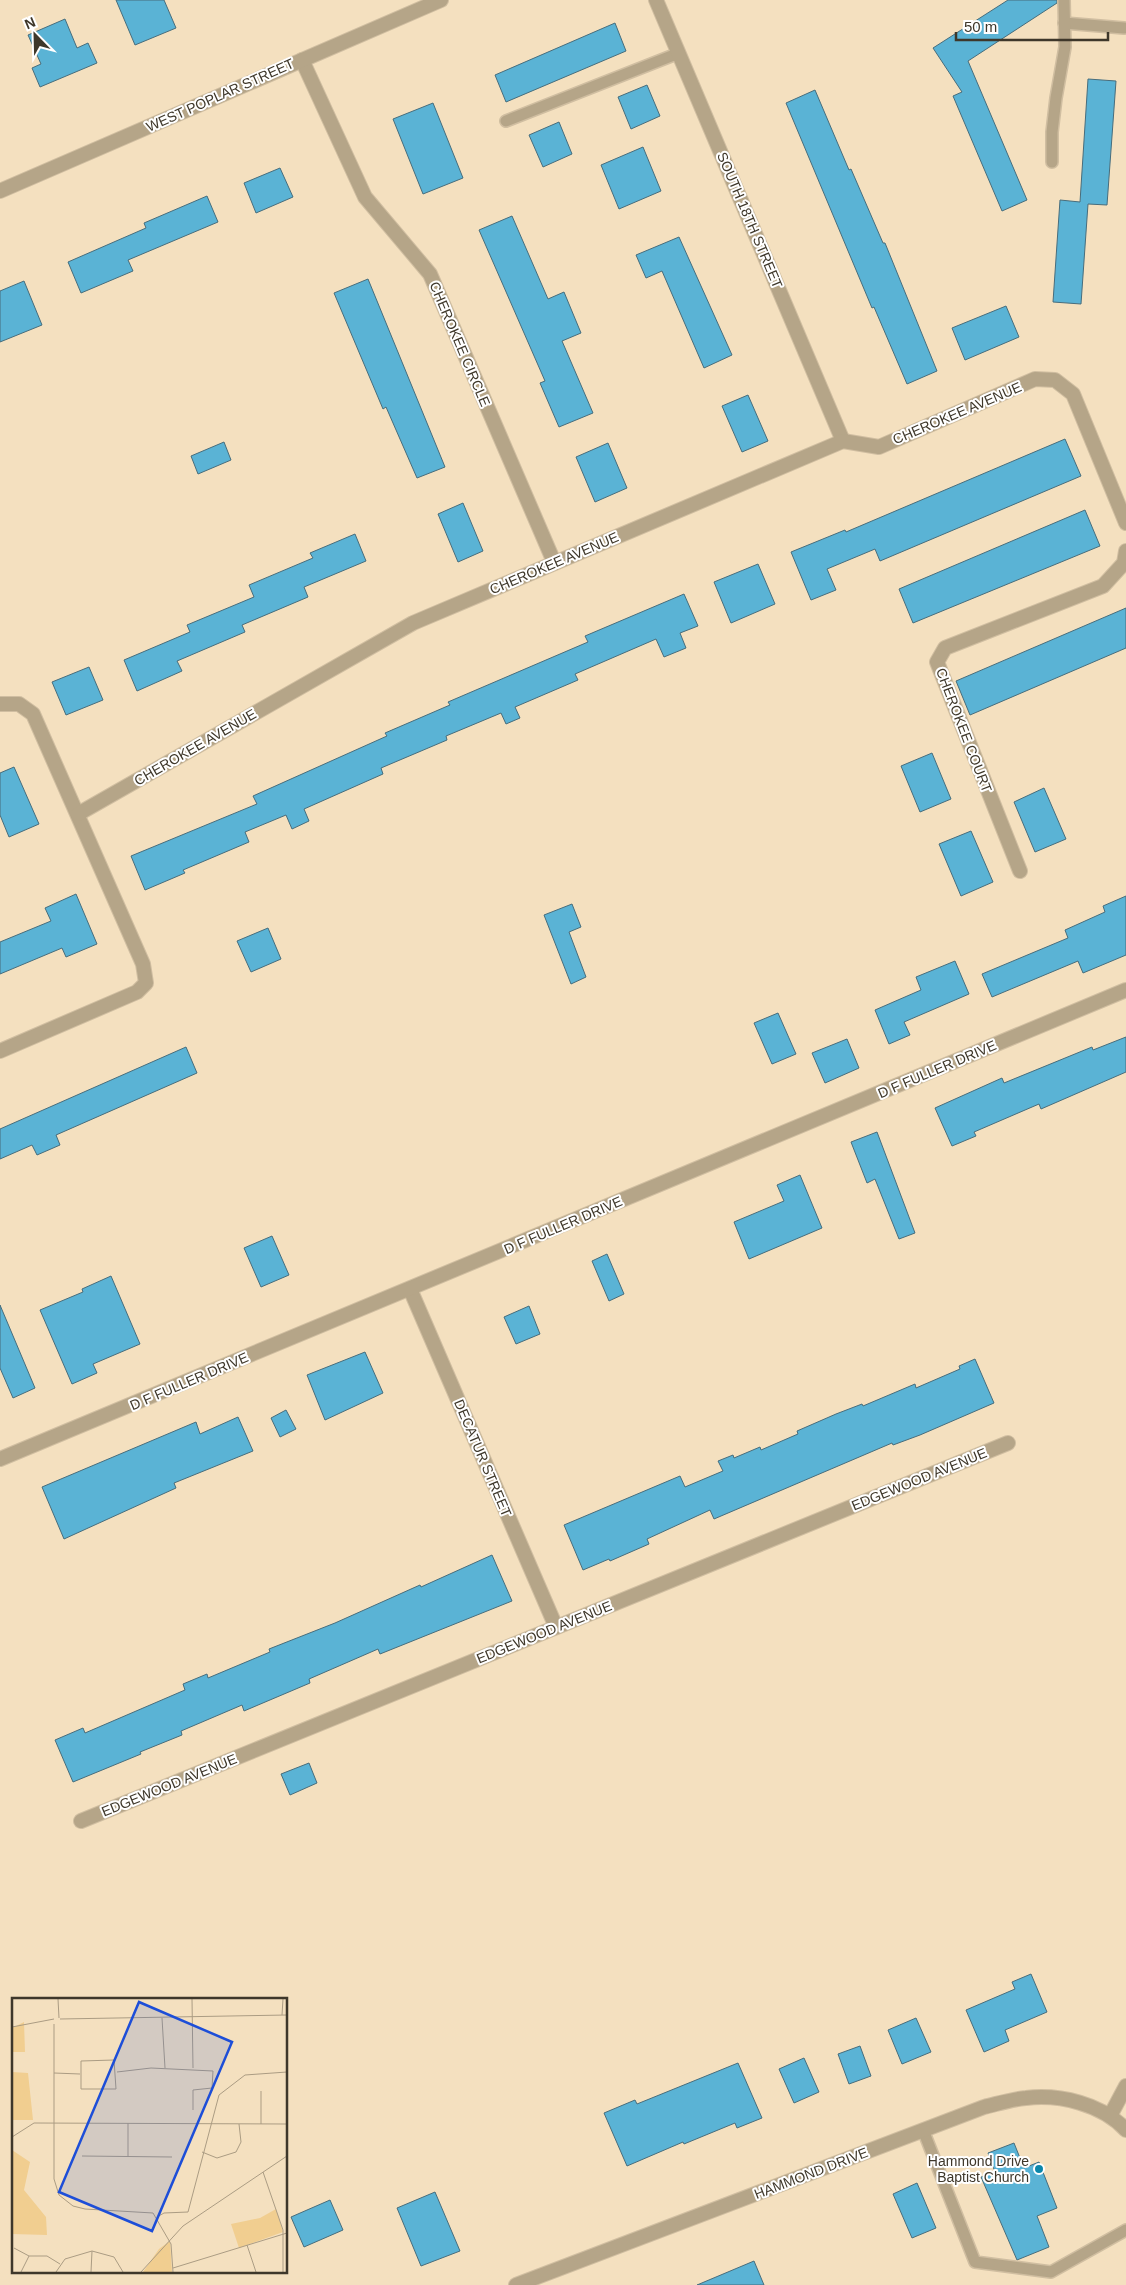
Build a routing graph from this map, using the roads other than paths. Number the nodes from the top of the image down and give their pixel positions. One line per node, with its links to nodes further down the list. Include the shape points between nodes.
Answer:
1 (441, 0): 7 (street, WEST POPLAR STREET)
2 (656, 0): 6 (street, SOUTH 18TH STREET)
3 (1064, 0): 4 (lane)
4 (1064, 23): 5 (lane); 9 (lane, via 1065,47 1054,115)
5 (1125, 28)
6 (678, 52): 8 (lane); 11 (street, SOUTH 18TH STREET)
7 (302, 60): 10 (street, WEST POPLAR STREET); 14 (street, CHEROKEE CIRCLE, via 365,197 430,274)
8 (506, 122)
9 (1052, 162)
10 (0, 191)
11 (843, 441): 12 (street, CHEROKEE AVENUE, via 879,447 1035,379 1055,380 1073,394); 14 (street, CHEROKEE AVENUE)
12 (1126, 523)
13 (1126, 551): 17 (street, CHEROKEE COURT, via 1124,563 1102,586 945,648 937,662)
14 (554, 562): 16 (street, CHEROKEE AVENUE, via 413,623)
15 (0, 704): 16 (street, via 19,704 33,714)
16 (78, 814): 19 (street, via 143,964 146,983 137,992)
17 (1020, 871)
18 (1126, 990): 20 (street, D F FULLER DRIVE)
19 (0, 1051)
20 (410, 1289): 22 (street, D F FULLER DRIVE); 23 (street, DECATUR STREET)
21 (1008, 1443): 23 (street, EDGEWOOD AVENUE)
22 (0, 1460)
23 (556, 1627): 24 (street, EDGEWOOD AVENUE)
24 (81, 1821)
25 (1126, 2086): 26 (street)
26 (1110, 2116): 27 (street, HAMMOND DRIVE, via 1061,2098 1026,2098 984,2107); 28 (street, HAMMOND DRIVE)
27 (923, 2130): 29 (lane, via 976,2262 1051,2272); 30 (street, HAMMOND DRIVE)
28 (1126, 2130)
29 (1126, 2230)
30 (516, 2285)

